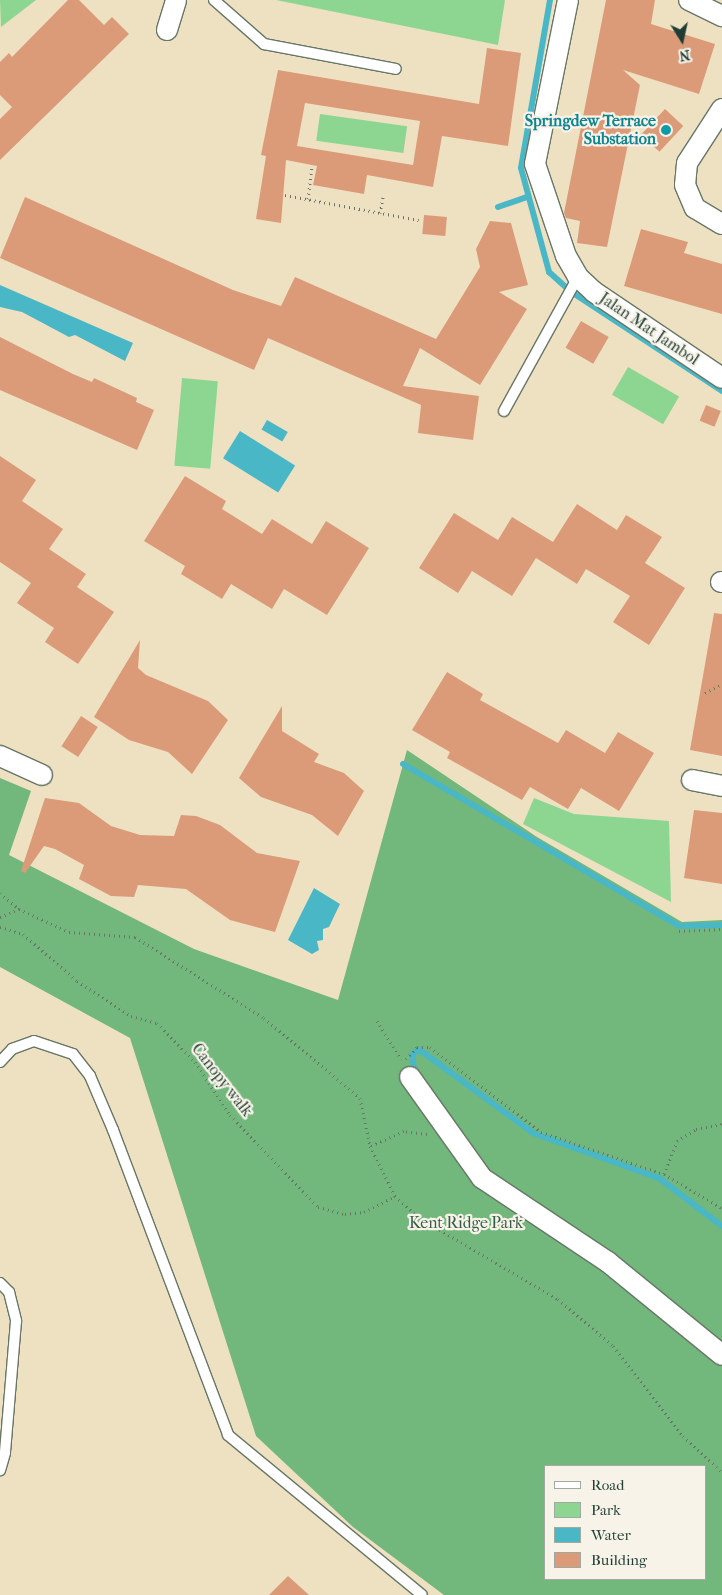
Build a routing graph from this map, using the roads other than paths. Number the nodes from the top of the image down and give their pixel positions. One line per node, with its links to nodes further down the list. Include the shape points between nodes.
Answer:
1 (176, 0): 6 (street)
2 (214, 0): 7 (lane, via 264,44)
3 (568, 0): 10 (street, via 534,164)
4 (689, 0): 5 (street)
5 (722, 16)
6 (167, 30)
7 (396, 69)
8 (722, 109): 9 (street, via 687,163 685,185 695,208)
9 (722, 224)
10 (578, 278): 11 (street, Jalan Mat Jambol); 12 (lane)
11 (722, 378)
12 (504, 410)
13 (0, 756): 14 (street)
14 (42, 775)
15 (692, 780): 16 (street)
16 (722, 786)
17 (0, 1062): 22 (lane, via 12,1049 34,1041 73,1054 90,1076 113,1130 228,1435)
18 (407, 1068): 20 (street, via 482,1178 608,1262)
19 (0, 1283): 21 (lane, via 9,1292 16,1321 6,1453)
20 (722, 1355)
21 (0, 1470)
22 (422, 1595)

